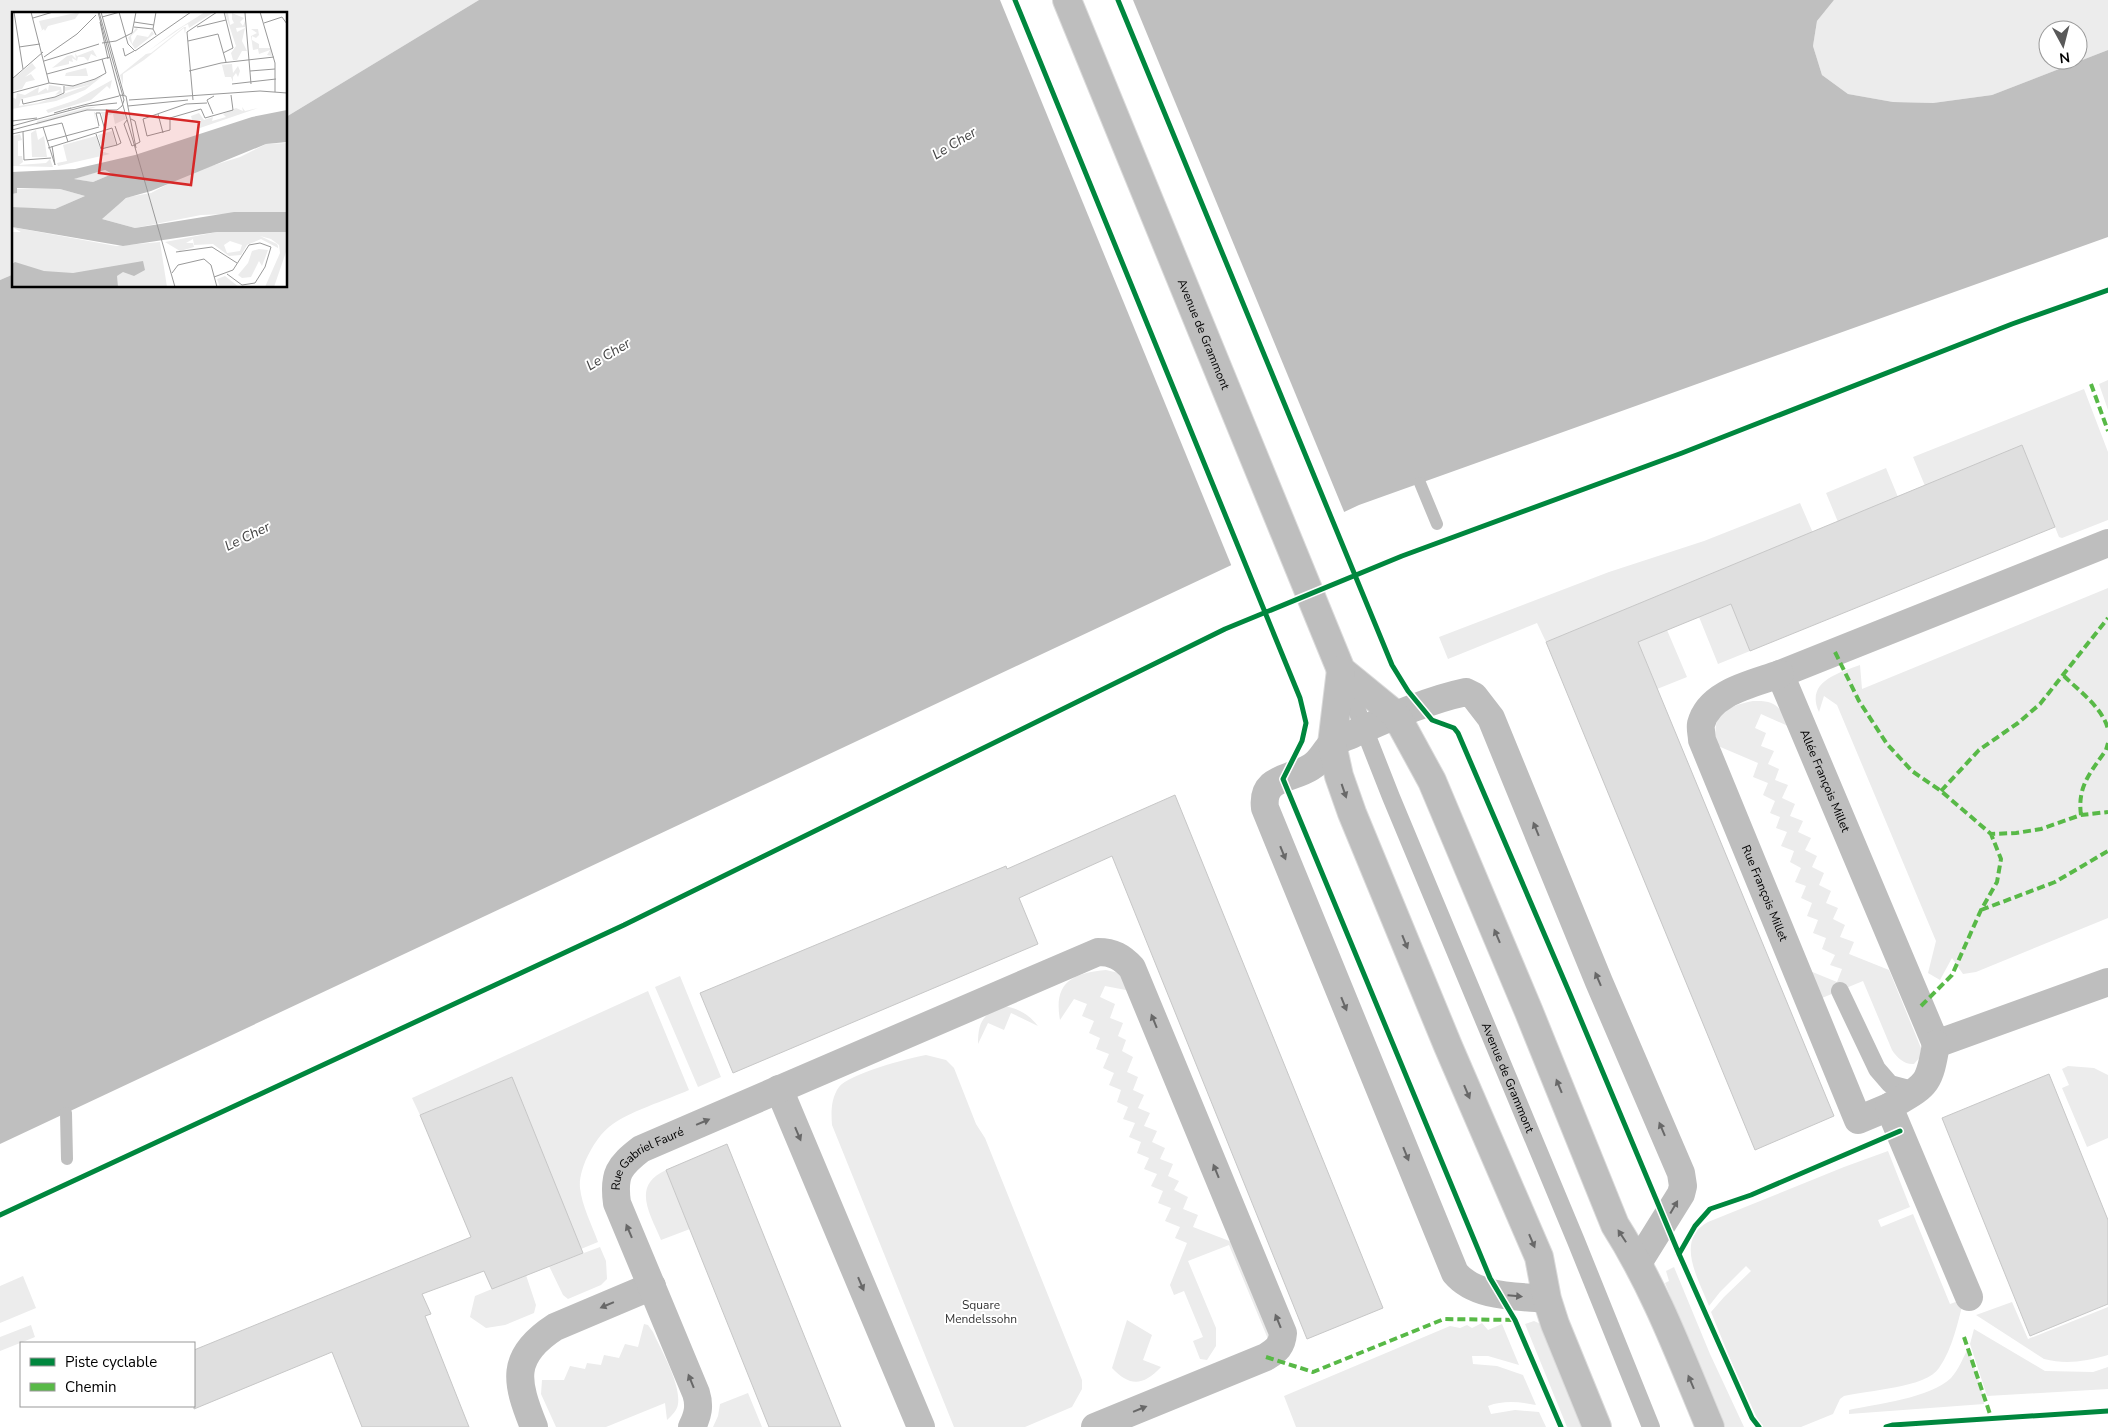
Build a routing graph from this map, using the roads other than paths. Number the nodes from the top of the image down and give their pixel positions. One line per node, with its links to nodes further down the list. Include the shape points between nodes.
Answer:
1 (1067, 0): 3 (street, Avenue de Grammont)
2 (2108, 543): 4 (street)
3 (1341, 670): 5 (street, Avenue de Grammont); 6 (lane, Avenue de Grammont); 7 (street, Avenue de Grammont)
4 (1780, 674): 10 (street, Allée François Millet); 13 (street, Rue François Millet, via 1720,697 1711,705 1701,725 1702,740 1858,1120)
5 (1396, 715): 6 (street); 14 (street, Avenue de Grammont, one-way to 5, via 1615,1225 1432,781); 14 (street, one-way to 5, via 1681,1194 1681,1173 1491,718 1474,696 1466,692)
6 (1365, 729): 7 (street); 23 (lane, Avenue de Grammont)
7 (1332, 744): 17 (street, Avenue de Grammont, one-way to 17, via 1352,814 1539,1257); 17 (street, one-way to 17, via 1310,768 1273,783 1263,798 1264,808 1456,1273 1463,1282 1500,1295)
8 (2106, 989): 10 (street)
9 (1840, 991): 12 (lane, via 1877,1069 1890,1084)
10 (1936, 1044): 12 (street, Rue François Millet, via 1928,1080)
11 (779, 1089): 15 (street, Rue Gabriel Fauré, one-way to 11, via 617,1203 617,1173 626,1160 641,1149); 20 (street, one-way to 20); 21 (street, one-way to 11, via 1266,1357 1278,1349 1283,1333 1132,968 1116,954 1098,952)
12 (1916, 1092): 13 (street, Rue François Millet)
13 (1889, 1107): 16 (street)
14 (1638, 1262): 24 (street, Avenue de Grammont, one-way to 14)
15 (652, 1286): 18 (street, one-way to 18, via 555,1327 528,1349 521,1367 520,1384); 19 (street, Rue Gabriel Fauré, one-way to 15, via 698,1415 696,1393)
16 (1969, 1297)
17 (1547, 1299): 22 (street, Avenue de Grammont)
18 (534, 1427)
19 (692, 1427)
20 (921, 1427)
21 (1095, 1427)
22 (1597, 1427)
23 (1651, 1427)
24 (1710, 1427)

